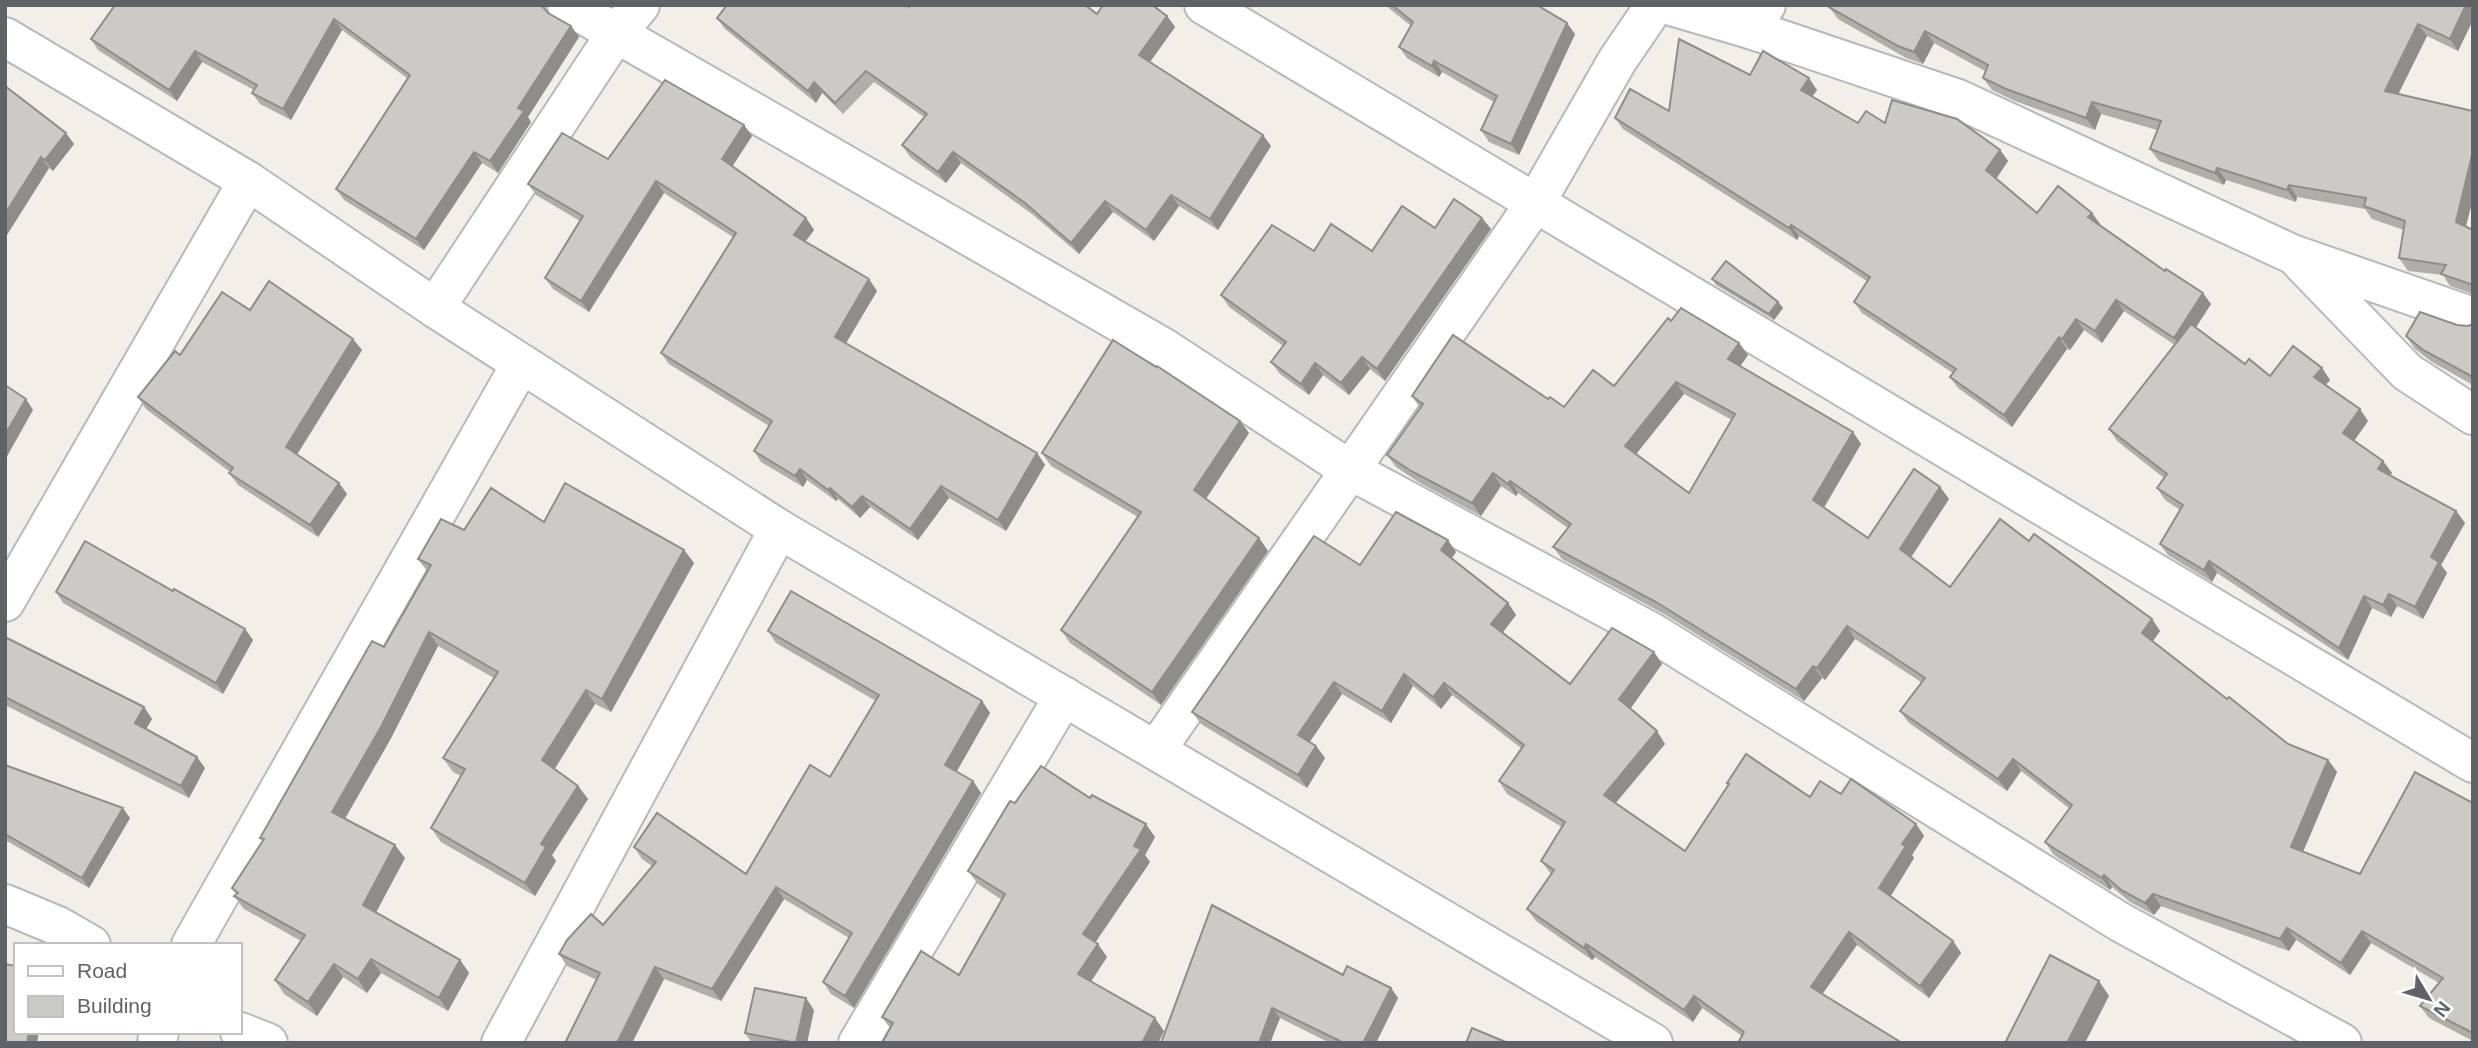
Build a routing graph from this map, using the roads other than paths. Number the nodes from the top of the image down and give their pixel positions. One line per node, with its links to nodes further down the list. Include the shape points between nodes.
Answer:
1 (567, 5): 7 (street)
2 (640, 5): 7 (street)
3 (1204, 5): 10 (street)
4 (1655, 5): 10 (street)
5 (1668, 5): 6 (street)
6 (1758, 17): 11 (street, via 1958,99)
7 (615, 35): 12 (street); 16 (street, via 1164,348)
8 (5, 37): 9 (street)
9 (248, 181): 12 (street); 18 (street)
10 (1535, 202): 16 (street); 21 (street)
11 (2292, 254): 13 (street); 15 (street, via 2407,372)
12 (435, 308): 14 (street)
13 (2473, 317)
14 (521, 364): 17 (street); 24 (street)
15 (2473, 415)
16 (1350, 470): 20 (street); 30 (street, via 1653,633 2120,922)
17 (779, 529): 19 (street); 27 (street)
18 (5, 602)
19 (1064, 696): 20 (street); 28 (street)
20 (1156, 751): 29 (street)
21 (2473, 763)
22 (5, 904): 23 (street)
23 (88, 943)
24 (192, 943)
25 (242, 1033): 26 (street)
26 (268, 1043)
27 (501, 1043)
28 (858, 1043)
29 (1653, 1043)
30 (2342, 1043)

